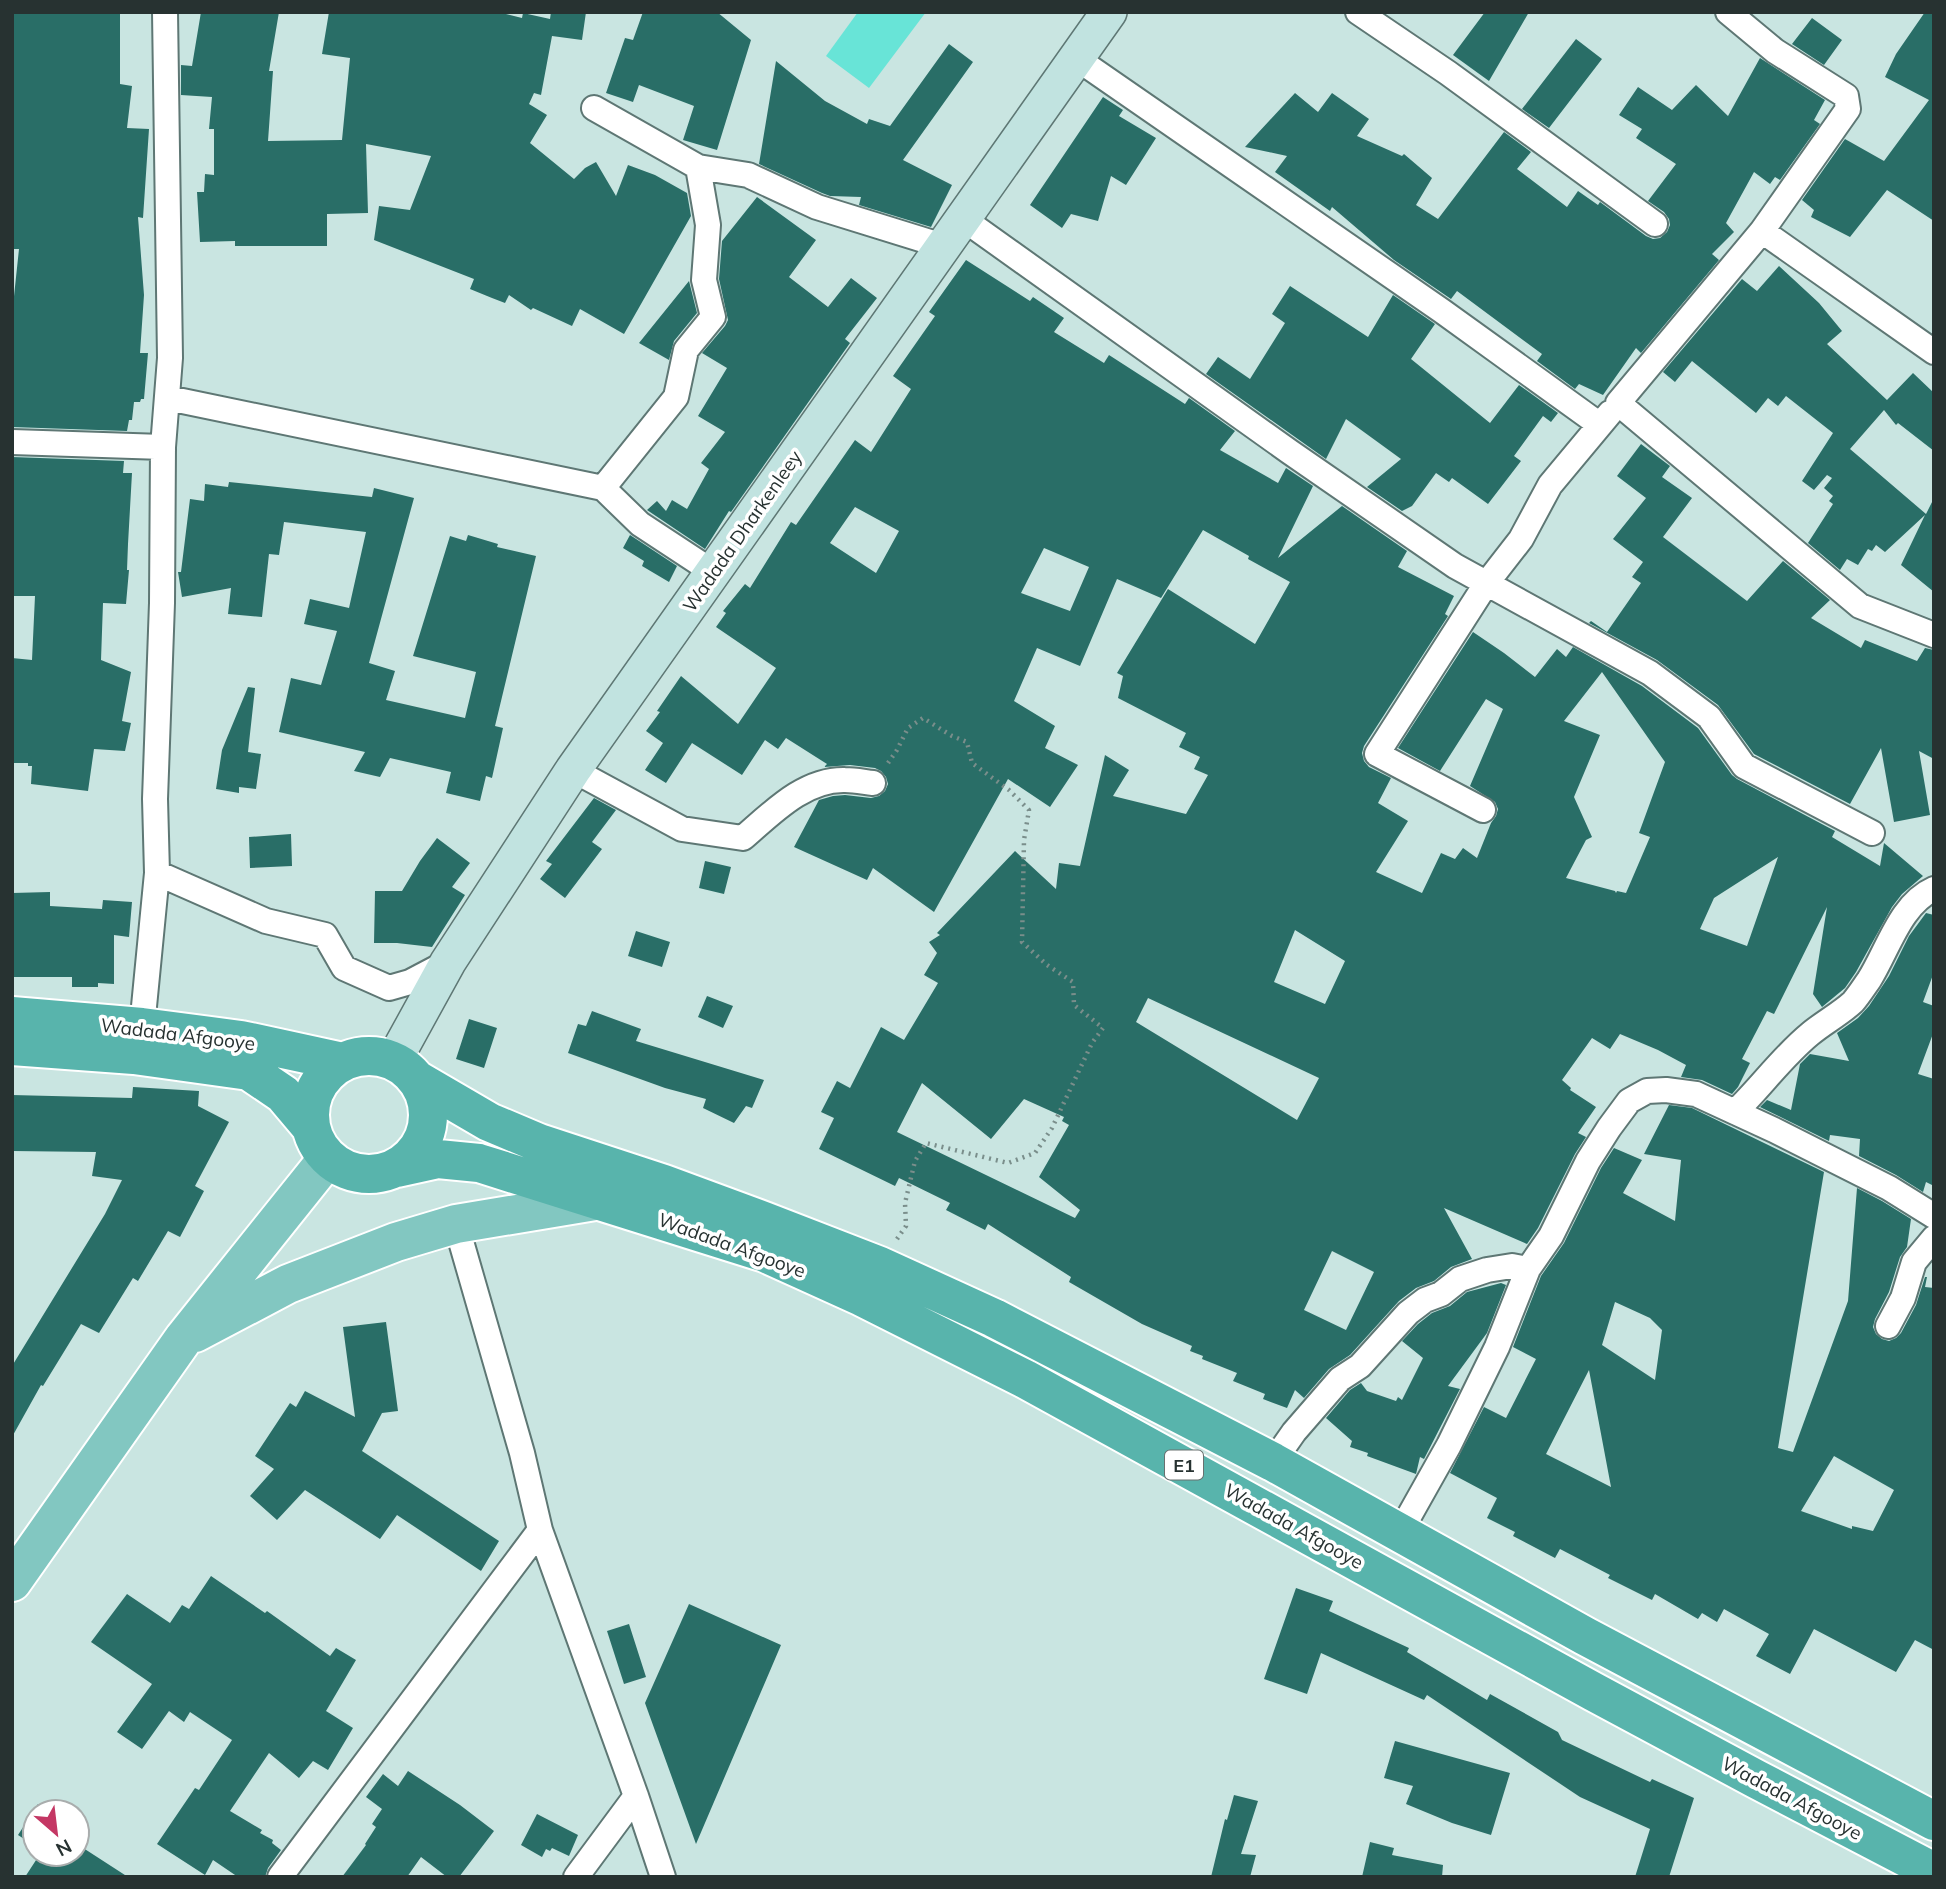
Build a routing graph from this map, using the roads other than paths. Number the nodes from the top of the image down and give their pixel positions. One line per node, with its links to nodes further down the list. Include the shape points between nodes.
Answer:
1 (165, 12): 13 (street)
2 (1109, 12): 5 (main road, Wadada Dharkenleey)
3 (1357, 12): 9 (street)
4 (1727, 12): 10 (street, via 1775,51 1846,96 1848,109)
5 (1076, 58): 8 (main road, Wadada Dharkenleey); 15 (street)
6 (594, 108): 7 (street)
7 (698, 167): 11 (street, via 748,175 817,208); 18 (street, via 708,225 704,280 713,317 686,350 676,397)
8 (962, 218): 11 (main road, Wadada Dharkenleey); 20 (street, via 1290,452)
9 (1655, 223)
10 (1762, 231): 12 (street); 14 (street)
11 (943, 246): 19 (main road, Wadada Dharkenleey)
12 (1934, 352)
13 (169, 398): 17 (street); 18 (street)
14 (1618, 403): 15 (street); 21 (street, via 1860,606)
15 (1600, 425): 20 (street, via 1550,485 1521,539)
16 (12, 442): 17 (street)
17 (163, 447): 26 (street)
18 (603, 488): 19 (street, via 640,524)
19 (713, 572): 22 (main road, Wadada Dharkenleey)
20 (1486, 584): 24 (street, via 1377,754); 25 (street, via 1650,673 1709,717 1744,766)
21 (1934, 635)
22 (573, 770): 23 (street, via 682,829 743,838 790,797 818,785 843,780); 28 (main road, Wadada Dharkenleey)
23 (873, 783)
24 (1483, 810)
25 (1872, 833)
26 (157, 873): 28 (street, via 266,921 326,935 344,968 389,988); 30 (street)
27 (1934, 889): 34 (street, via 1923,894 1905,916 1853,1002 1785,1057)
28 (448, 962): 33 (main road, Wadada Dharkenleey)
29 (12, 1016): 30 (highway, Wadada Afgooye)
30 (142, 1027): 32 (highway, Wadada Afgooye, via 241,1040)
31 (12, 1046): 35 (highway, Wadada Afgooye, via 134,1055 249,1071 283,1094)
32 (343, 1062): 33 (highway, via 362,1056 383,1057); 35 (highway, via 326,1074 309,1107)
33 (405, 1071): 36 (highway, via 426,1098 428,1119 424,1139); 44 (highway, Wadada Afgooye / E1, via 489,1122 539,1143 664,1184 880,1266 994,1318)
34 (1735, 1112): 38 (street, via 1889,1188); 41 (street, via 1696,1094 1666,1090 1647,1091 1629,1101 1588,1161 1551,1236)
35 (319, 1142): 36 (highway, via 343,1169 379,1174); 43 (main road)
36 (397, 1167): 37 (highway, Wadada Afgooye / E1, via 438,1159 479,1163)
37 (601, 1200): 39 (main road); 50 (highway, Wadada Afgooye / E1, via 765,1253 1025,1378 1594,1692)
38 (1934, 1216)
39 (456, 1224): 43 (main road, via 288,1284); 45 (street)
40 (1934, 1238): 42 (street, via 1914,1262)
41 (1528, 1269): 44 (street, via 1487,1270 1460,1279 1425,1300 1360,1366 1340,1378); 46 (street, via 1497,1347)
42 (1888, 1326)
43 (184, 1338): 47 (main road)
44 (1273, 1462): 46 (highway, Wadada Afgooye / E1)
45 (540, 1530): 48 (street); 51 (street)
46 (1399, 1534): 49 (highway, Wadada Afgooye / E1)
47 (12, 1582)
48 (636, 1796): 52 (street); 53 (street)
49 (1934, 1821)
50 (1934, 1872)
51 (280, 1877)
52 (576, 1877)
53 (663, 1877)

